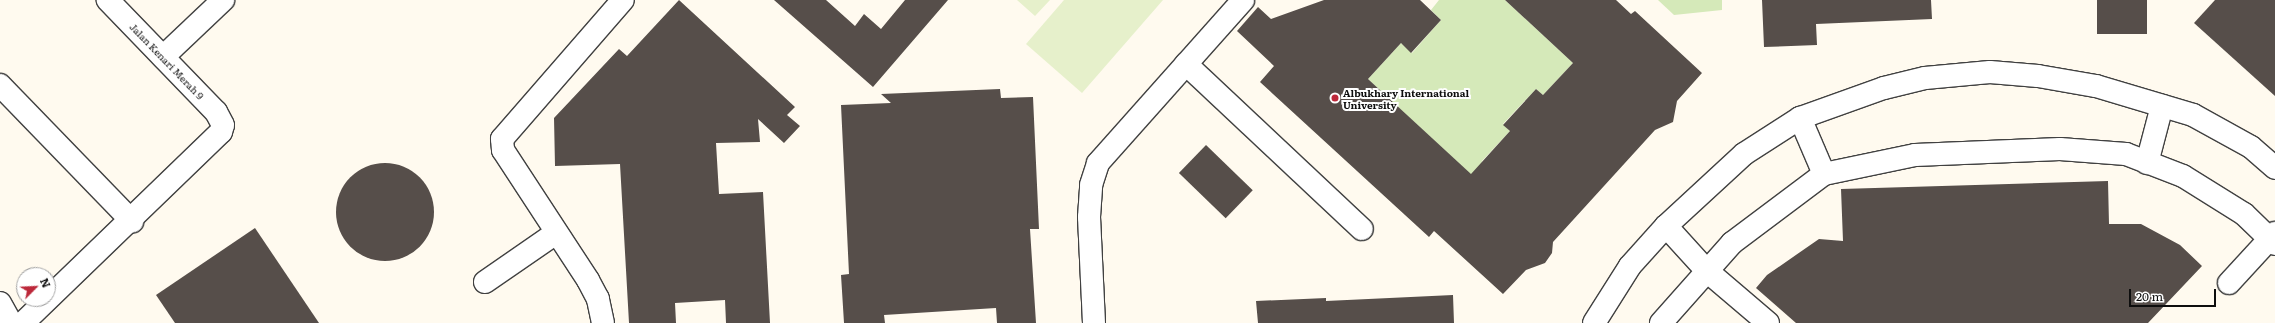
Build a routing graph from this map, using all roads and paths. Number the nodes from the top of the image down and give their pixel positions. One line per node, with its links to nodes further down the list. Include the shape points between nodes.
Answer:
1 (108, 0): 5 (street, Jalan Kenari Merah 9)
2 (223, 0): 5 (street)
3 (623, 0): 16 (street, via 502,139 503,150)
4 (1243, 0): 6 (street)
5 (163, 57): 13 (street, Jalan Kenari Merah 9, via 216,112 223,126 218,138)
6 (1186, 64): 15 (street); 25 (street, via 1098,163 1091,185 1088,217)
7 (0, 85): 13 (street)
8 (2162, 106): 9 (street, via 2096,86 2038,76 1965,72 1884,88); 10 (street); 11 (street, via 2193,116 2244,143)
9 (1800, 118): 12 (street); 14 (street, via 1744,154)
10 (2148, 163): 12 (street, via 2126,154 2060,149 1915,155); 17 (street, via 2183,176 2244,214)
11 (2275, 168)
12 (1824, 174): 18 (street, via 1732,243)
13 (132, 221): 23 (street)
14 (1666, 226): 18 (street); 26 (street, via 1630,266)
15 (1362, 229)
16 (556, 233): 19 (street); 24 (street, via 598,299)
17 (2273, 239): 20 (street)
18 (1707, 271): 27 (street); 28 (street)
19 (485, 282)
20 (2229, 283)
21 (0, 303): 22 (street)
22 (11, 323)
23 (23, 323)
24 (603, 323)
25 (1094, 323)
26 (1594, 323)
27 (1661, 323)
28 (1768, 323)

